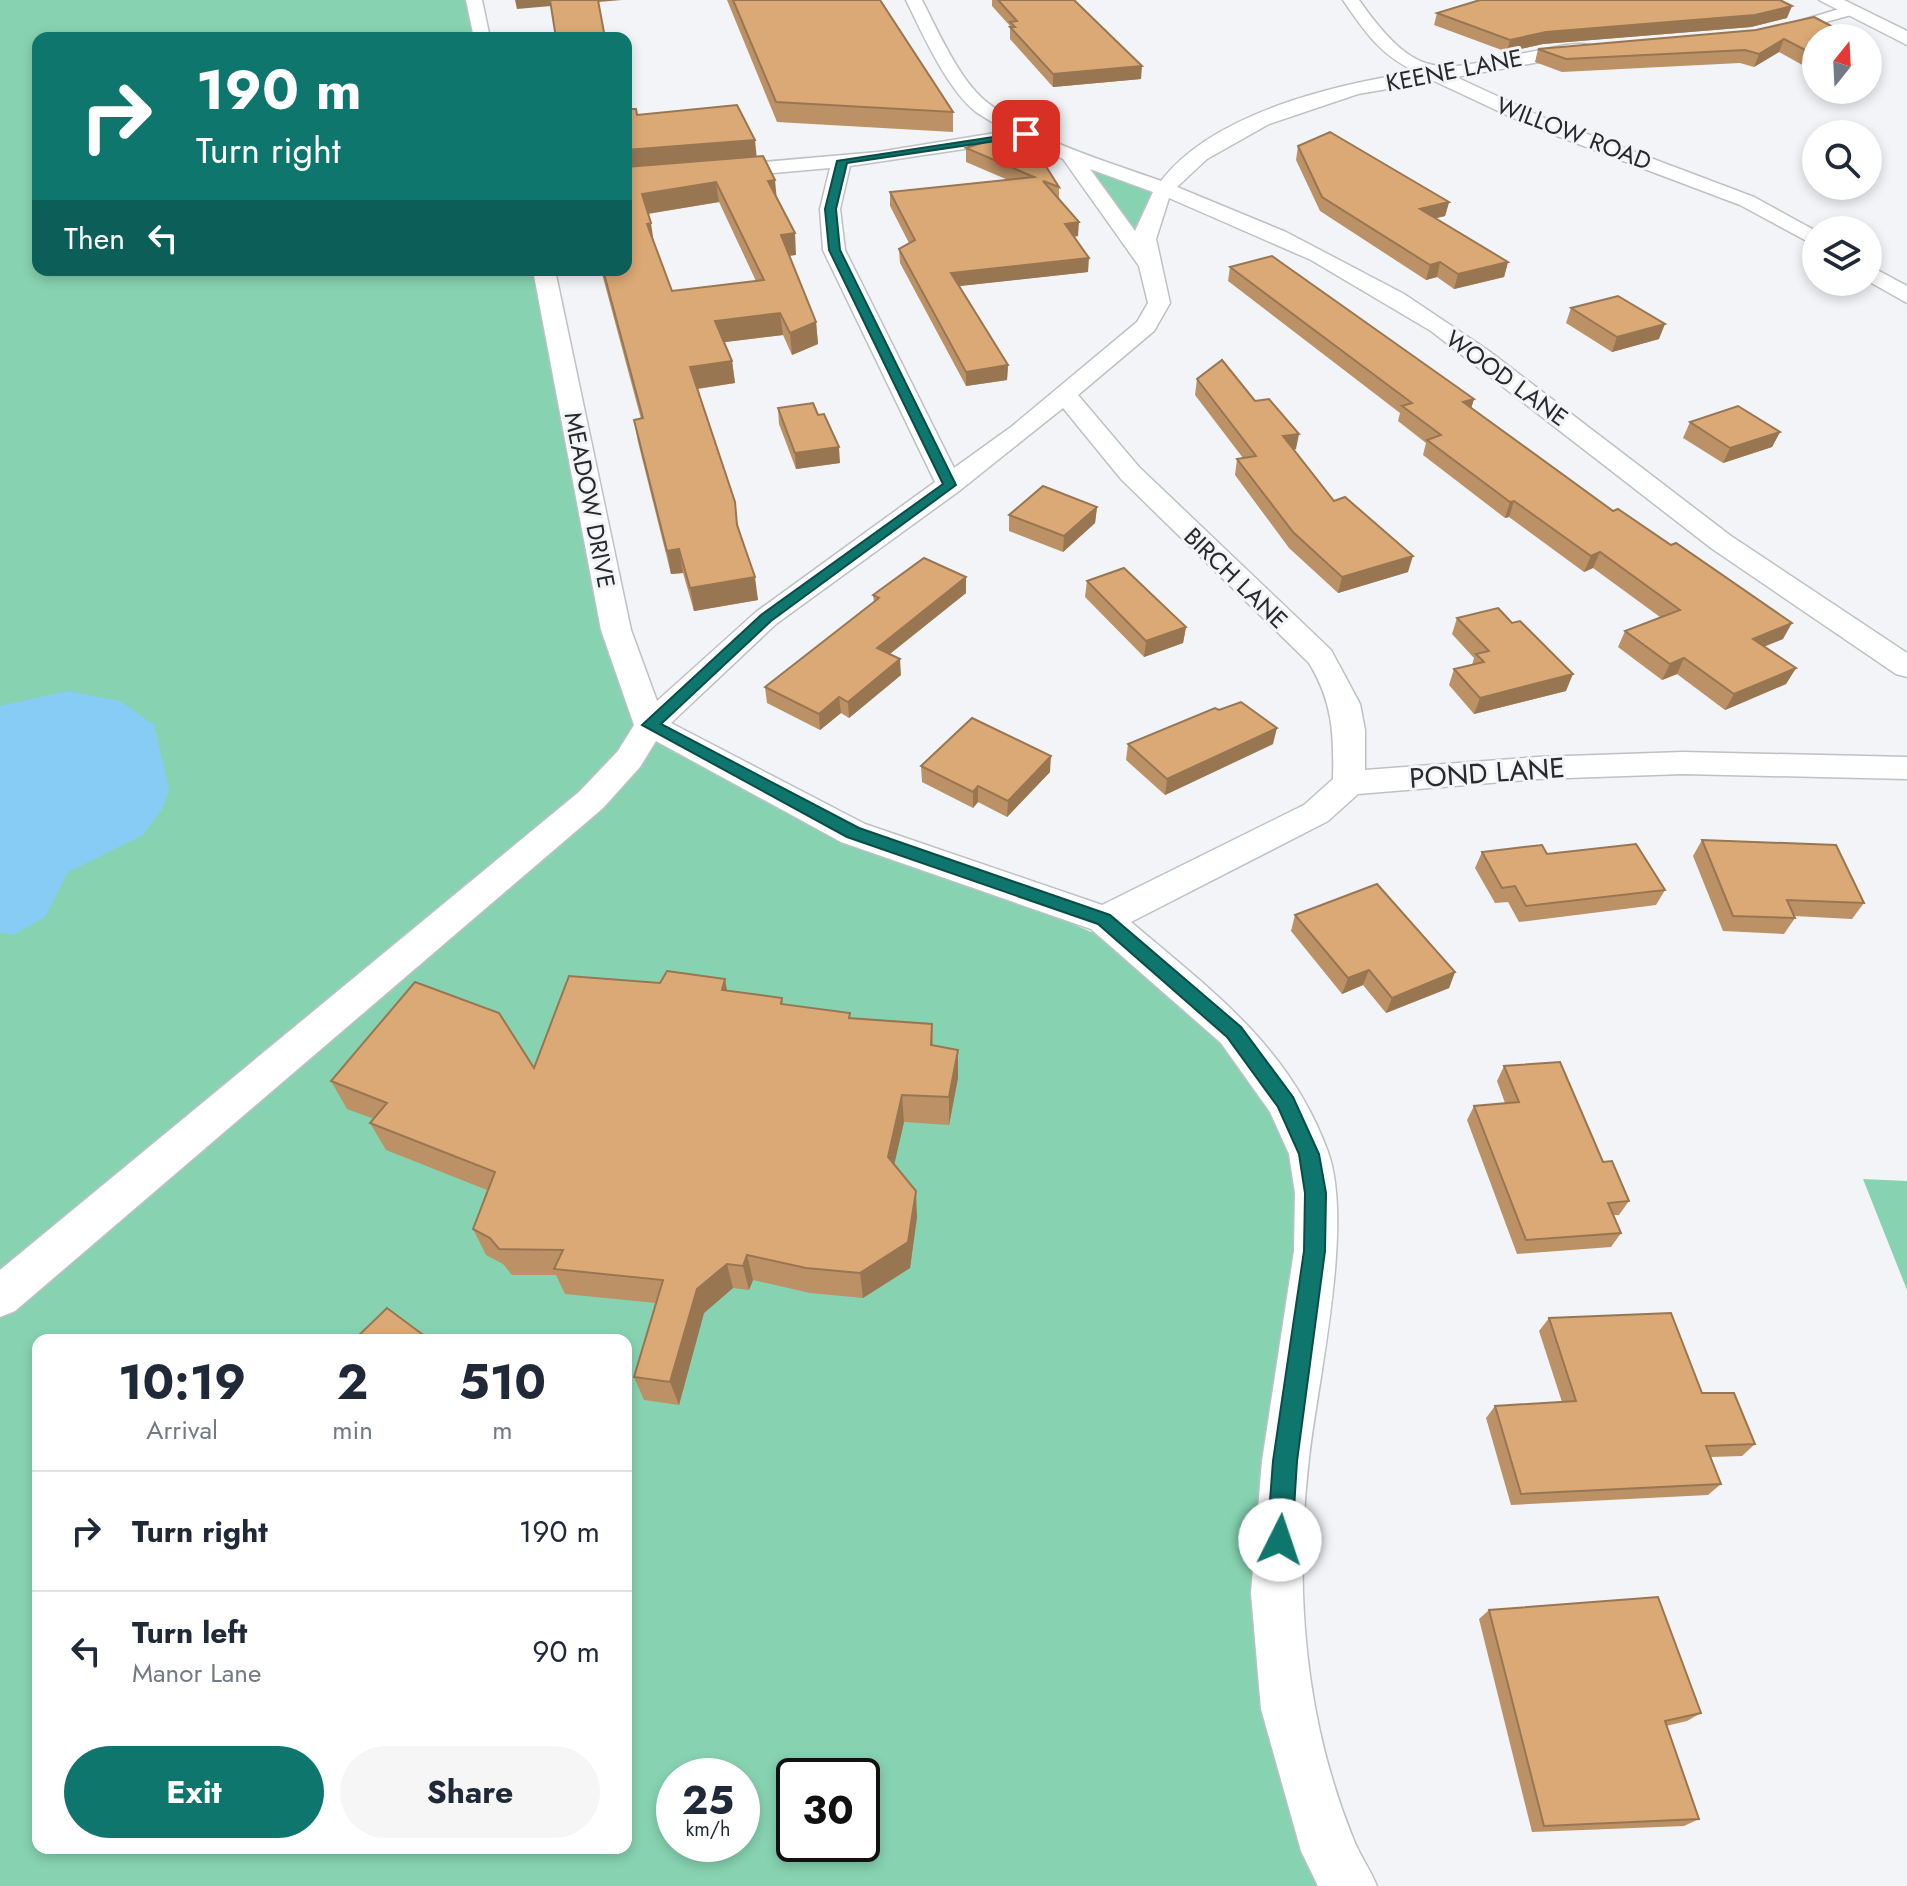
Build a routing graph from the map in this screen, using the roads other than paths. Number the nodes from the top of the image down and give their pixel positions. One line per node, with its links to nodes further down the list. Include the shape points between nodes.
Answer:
1 (474, 0): 6 (street)
2 (914, 0): 11 (street, WOOD LANE, via 969,94)
3 (1351, 0): 10 (street, WILLOW ROAD, via 1398,57)
4 (1873, 0): 5 (street)
5 (1838, 5): 7 (street); 8 (street)
6 (481, 32)
7 (1750, 35)
8 (1907, 39)
9 (1608, 47): 10 (street, KEENE LANE, via 1544,52)
10 (1436, 75): 15 (street, KEENE LANE, via 1356,89 1266,119 1204,152); 16 (street, WILLOW ROAD, via 1535,121 1712,185)
11 (1026, 134): 12 (street, WOOD LANE); 13 (street)
12 (1070, 155): 15 (street, WOOD LANE); 17 (street)
13 (842, 161): 14 (street); 22 (street, via 830,209 834,250)
14 (632, 179)
15 (1165, 189): 17 (street, KEENE LANE, via 1146,231); 23 (street, WOOD LANE, via 1299,247 1396,298 1527,389 1720,541)
16 (1802, 232)
17 (1150, 266): 21 (street, KEENE LANE, via 1159,303 1146,326)
18 (545, 276): 24 (street, MEADOW DRIVE, via 616,630)
19 (1882, 281): 20 (street)
20 (1907, 296)
21 (1066, 396): 22 (street, KEENE LANE); 26 (street, BIRCH LANE, via 1141,484 1320,657 1339,685 1350,715)
22 (950, 485): 24 (street, KEENE LANE, via 766,618)
23 (1907, 667)
24 (650, 725): 27 (street, via 853,833); 28 (street, KEENE LANE, via 629,759 591,800)
25 (1907, 768): 26 (street, POND LANE, via 1683,763)
26 (1349, 783): 27 (street, via 1316,813)
27 (1104, 920): 29 (street, via 1234,1032 1286,1103 1309,1154 1316,1193 1315,1251 1285,1461 1276,1593 1287,1709 1329,1851)
28 (0, 1297)
29 (1349, 1886)

